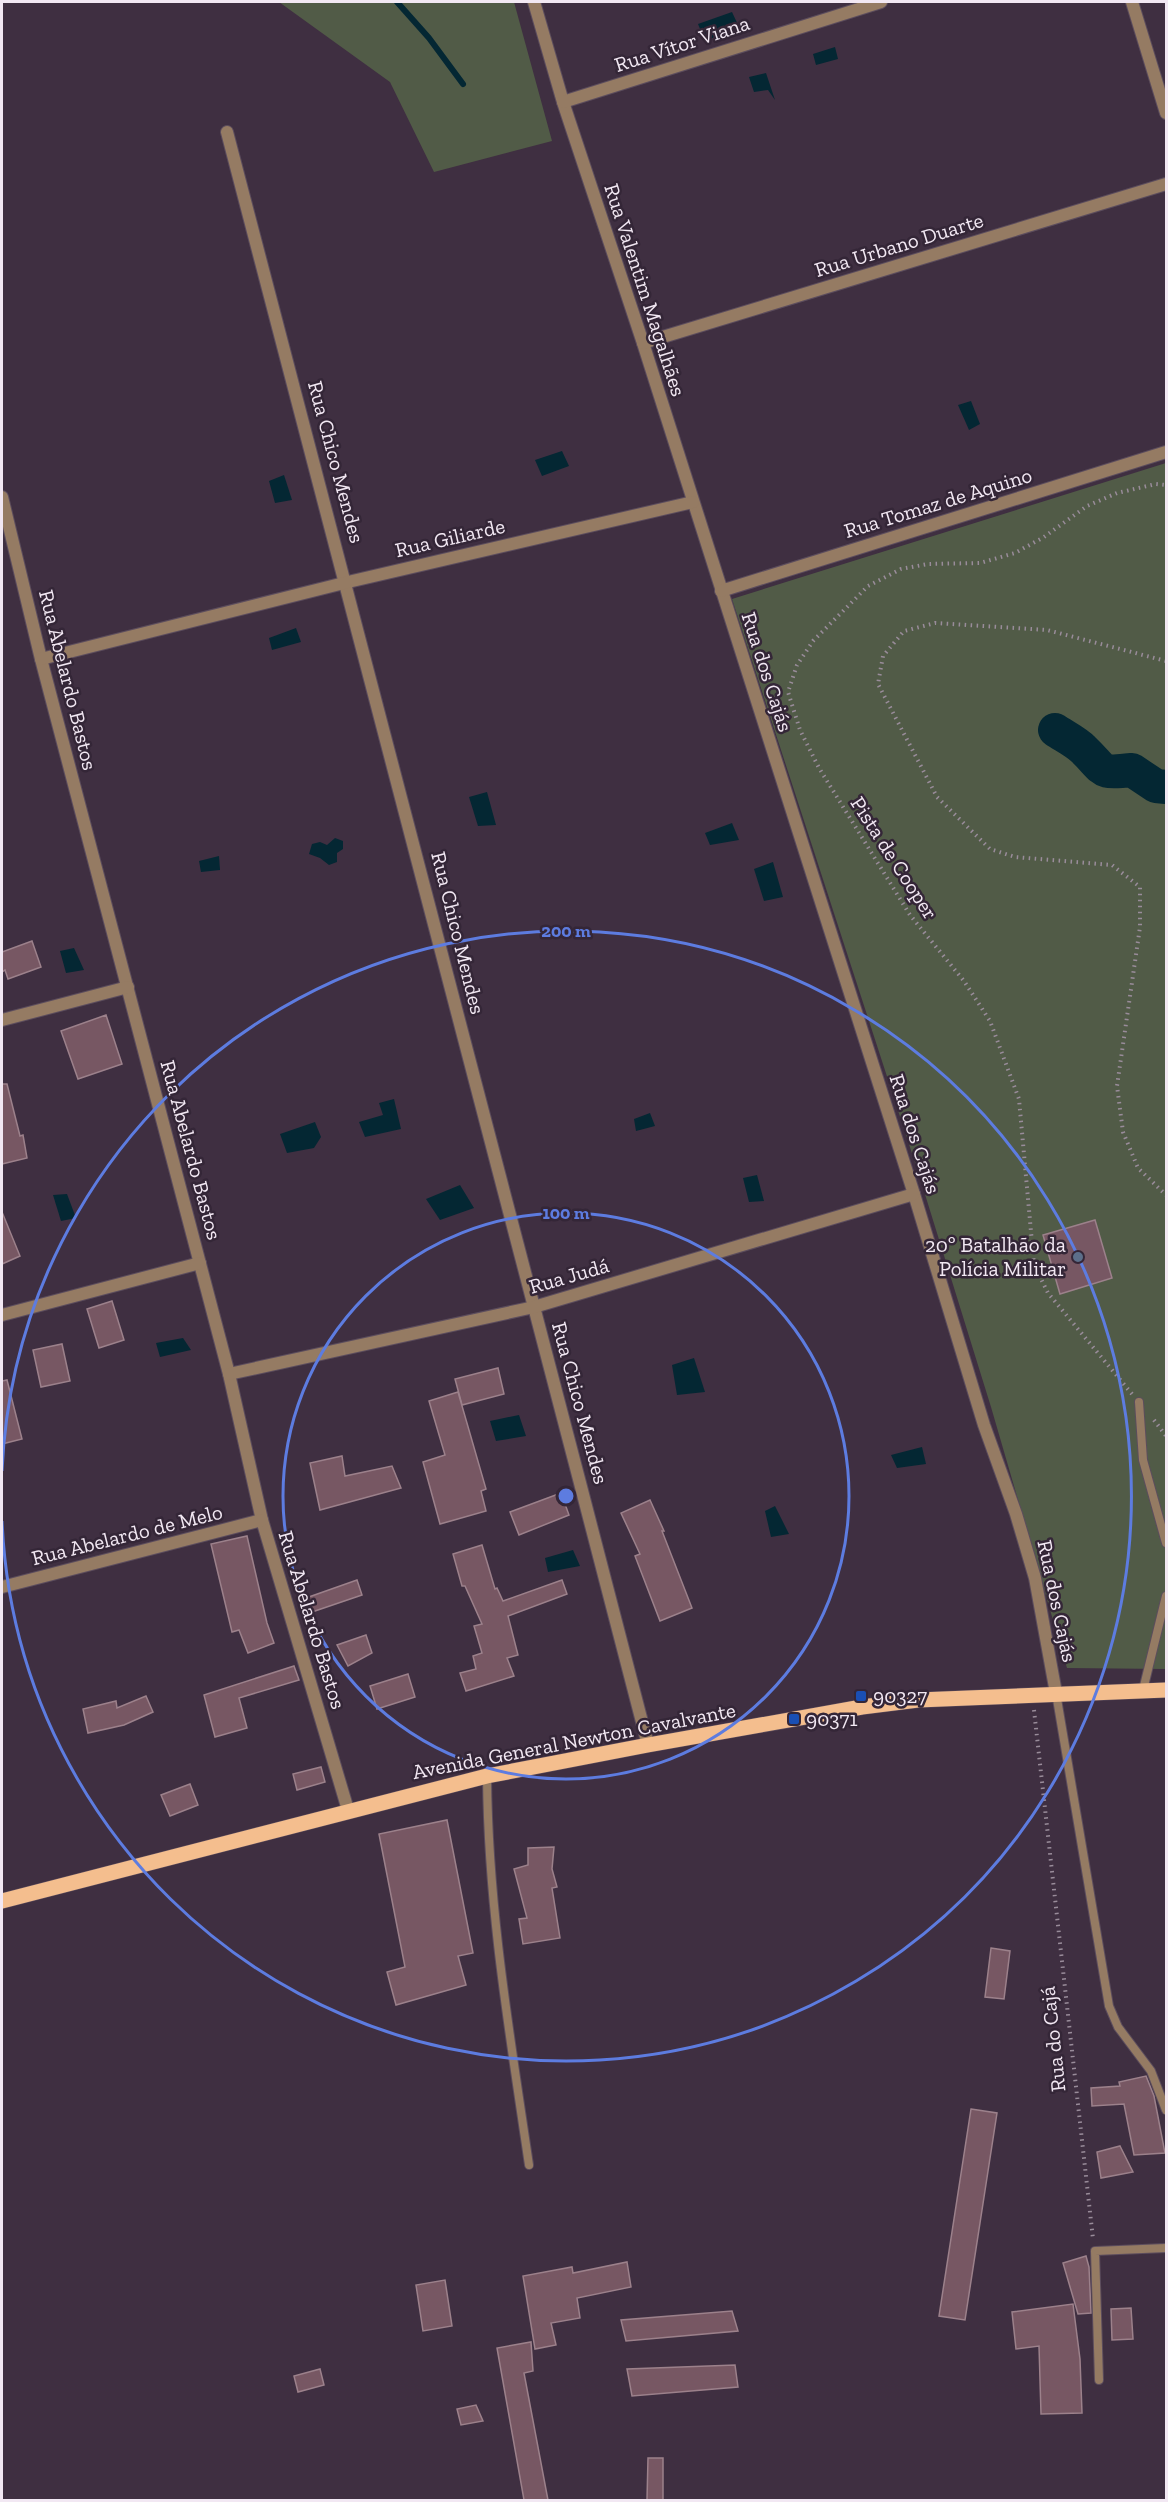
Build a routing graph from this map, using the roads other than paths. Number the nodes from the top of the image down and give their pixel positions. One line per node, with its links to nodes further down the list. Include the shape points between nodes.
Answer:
1 (534, 2): 4 (street, Rua Valentim Magalhães)
2 (881, 2): 4 (street, Rua Vítor Viana)
3 (1132, 2): 5 (street)
4 (563, 102): 8 (street, Rua Valentim Magalhães)
5 (1167, 112)
6 (227, 132): 12 (street, Rua Chico Mendes)
7 (1167, 184): 8 (street, Rua Urbano Duarte)
8 (643, 343): 11 (street, Rua Valentim Magalhães)
9 (1167, 452): 13 (street, Rua Tomaz de Aquino)
10 (2, 497): 14 (street, Rua Abelardo Bastos)
11 (693, 502): 12 (street, Rua Giliarde); 13 (street, Rua Valentim Magalhães)
12 (348, 582): 14 (street, Rua Giliarde); 19 (street, Rua Chico Mendes)
13 (721, 591): 17 (street, Rua dos Cajás)
14 (42, 659): 15 (street, Rua Abelardo Bastos)
15 (128, 987): 16 (street); 18 (street, Rua Abelardo Bastos)
16 (2, 1020)
17 (914, 1194): 19 (street, Rua Judá); 29 (street, Rua dos Cajás, via 984,1425 1029,1557)
18 (200, 1263): 20 (street); 21 (street, Rua Abelardo Bastos)
19 (534, 1307): 21 (street, Rua Judá); 30 (street, Rua Chico Mendes)
20 (2, 1315)
21 (229, 1374): 23 (street, Rua Abelardo Bastos)
22 (1139, 1402): 24 (lane, via 1143,1460)
23 (262, 1520): 25 (street, Rua Abelardo de Melo); 32 (street, Rua Abelardo Bastos)
24 (1167, 1544)
25 (2, 1587)
26 (1167, 1596): 27 (lane)
27 (1143, 1690): 28 (main road, Avenida General Newton Cavalvante); 29 (main road, Avenida General Newton Cavalvante)
28 (1167, 1690)
29 (1056, 1693): 30 (main road, Avenida General Newton Cavalvante, via 918,1700); 34 (lane, via 1109,2006 1118,2027 1151,2071)
30 (648, 1744): 31 (main road, Avenida General Newton Cavalvante)
31 (487, 1776): 32 (main road, Avenida General Newton Cavalvante); 35 (lane, via 493,1916)
32 (348, 1810): 33 (main road, Avenida General Newton Cavalvante)
33 (2, 1901)
34 (1167, 2110)
35 (530, 2165)
36 (1167, 2247): 37 (lane, via 1095,2251)
37 (1099, 2380)

